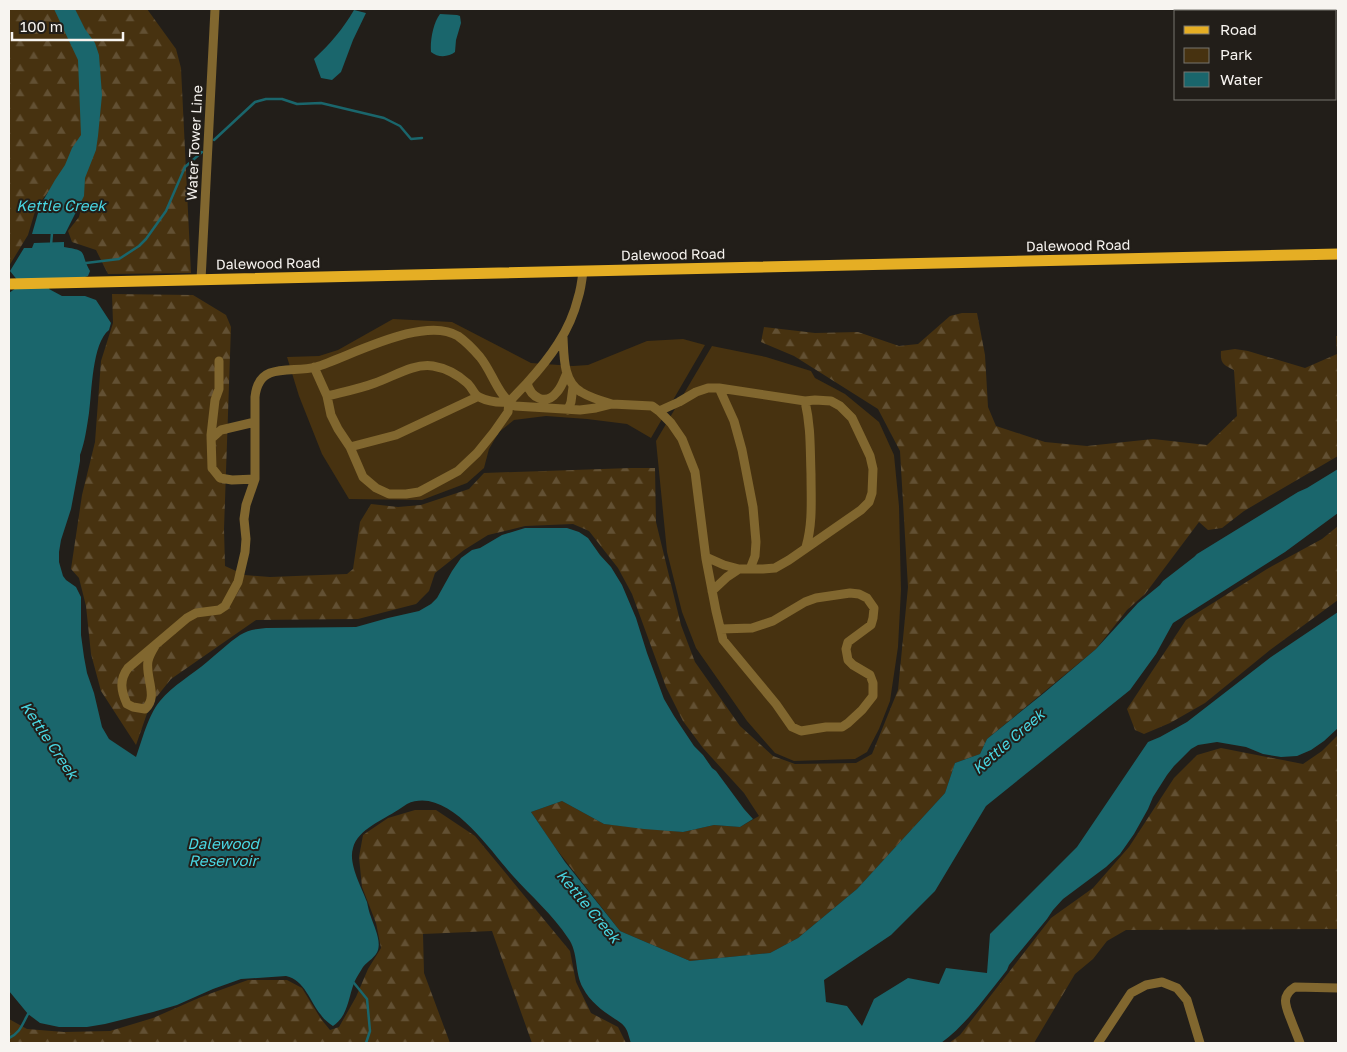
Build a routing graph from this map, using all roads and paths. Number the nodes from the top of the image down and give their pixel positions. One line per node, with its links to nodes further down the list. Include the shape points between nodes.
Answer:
1 (215, 9): 4 (street, Water Tower Line)
2 (1338, 254): 3 (main road, Dalewood Road)
3 (583, 271): 4 (main road, Dalewood Road); 6 (street, via 578,298)
4 (201, 280): 5 (main road, Dalewood Road)
5 (9, 284)
6 (563, 337): 9 (street); 10 (street)
7 (219, 361): 21 (street, via 219,389)
8 (314, 367): 13 (street); 16 (street, via 387,340 420,332 446,331 458,336 481,358); 20 (street, via 278,371 262,378 256,389)
9 (567, 374): 10 (street, via 558,392 543,400 534,396); 11 (street)
10 (527, 383): 16 (street)
11 (574, 386): 17 (street, via 582,393); 18 (street)
12 (719, 388): 15 (street); 19 (street, via 696,392); 27 (street, via 734,421 752,507 756,542)
13 (327, 396): 14 (street, via 426,366 444,369 468,384); 22 (street, via 331,415)
14 (478, 397): 16 (street, via 495,403); 22 (street, via 396,435)
15 (805, 401): 24 (street, via 811,439 812,509); 24 (street, via 831,401 840,406 852,418 873,469 869,502)
16 (509, 402): 18 (street, via 516,406); 22 (street, via 508,412 478,453 458,471 419,492 388,494 376,488 363,477)
17 (612, 404): 18 (street); 19 (street, via 652,406)
18 (568, 410)
19 (659, 411): 25 (street, via 682,439 695,472)
20 (255, 422): 21 (street, via 221,430); 23 (street)
21 (211, 439): 23 (street, via 212,468 220,478)
22 (350, 447)
23 (255, 479): 30 (street, via 246,505 242,570 226,606 187,618)
24 (806, 547): 27 (street, via 775,568)
25 (706, 557): 26 (street); 28 (street)
26 (740, 569): 27 (street); 28 (street, via 727,576)
27 (750, 569)
28 (712, 591): 29 (street)
29 (721, 629): 29 (street, via 723,640 792,727 800,731 826,726 842,727 873,696 870,675 848,660 846,649 848,642 871,625 873,618 874,608 867,598 859,594 816,598 774,621 752,628)
30 (155, 646): 30 (street, via 124,674 124,697 133,707 145,709 152,700 148,661)
31 (1338, 988): 34 (street, via 1295,987 1289,991 1285,1006)
32 (1098, 1043): 33 (street, via 1131,993 1146,985 1162,982 1177,988 1187,1000)
33 (1200, 1043)
34 (1300, 1043)

